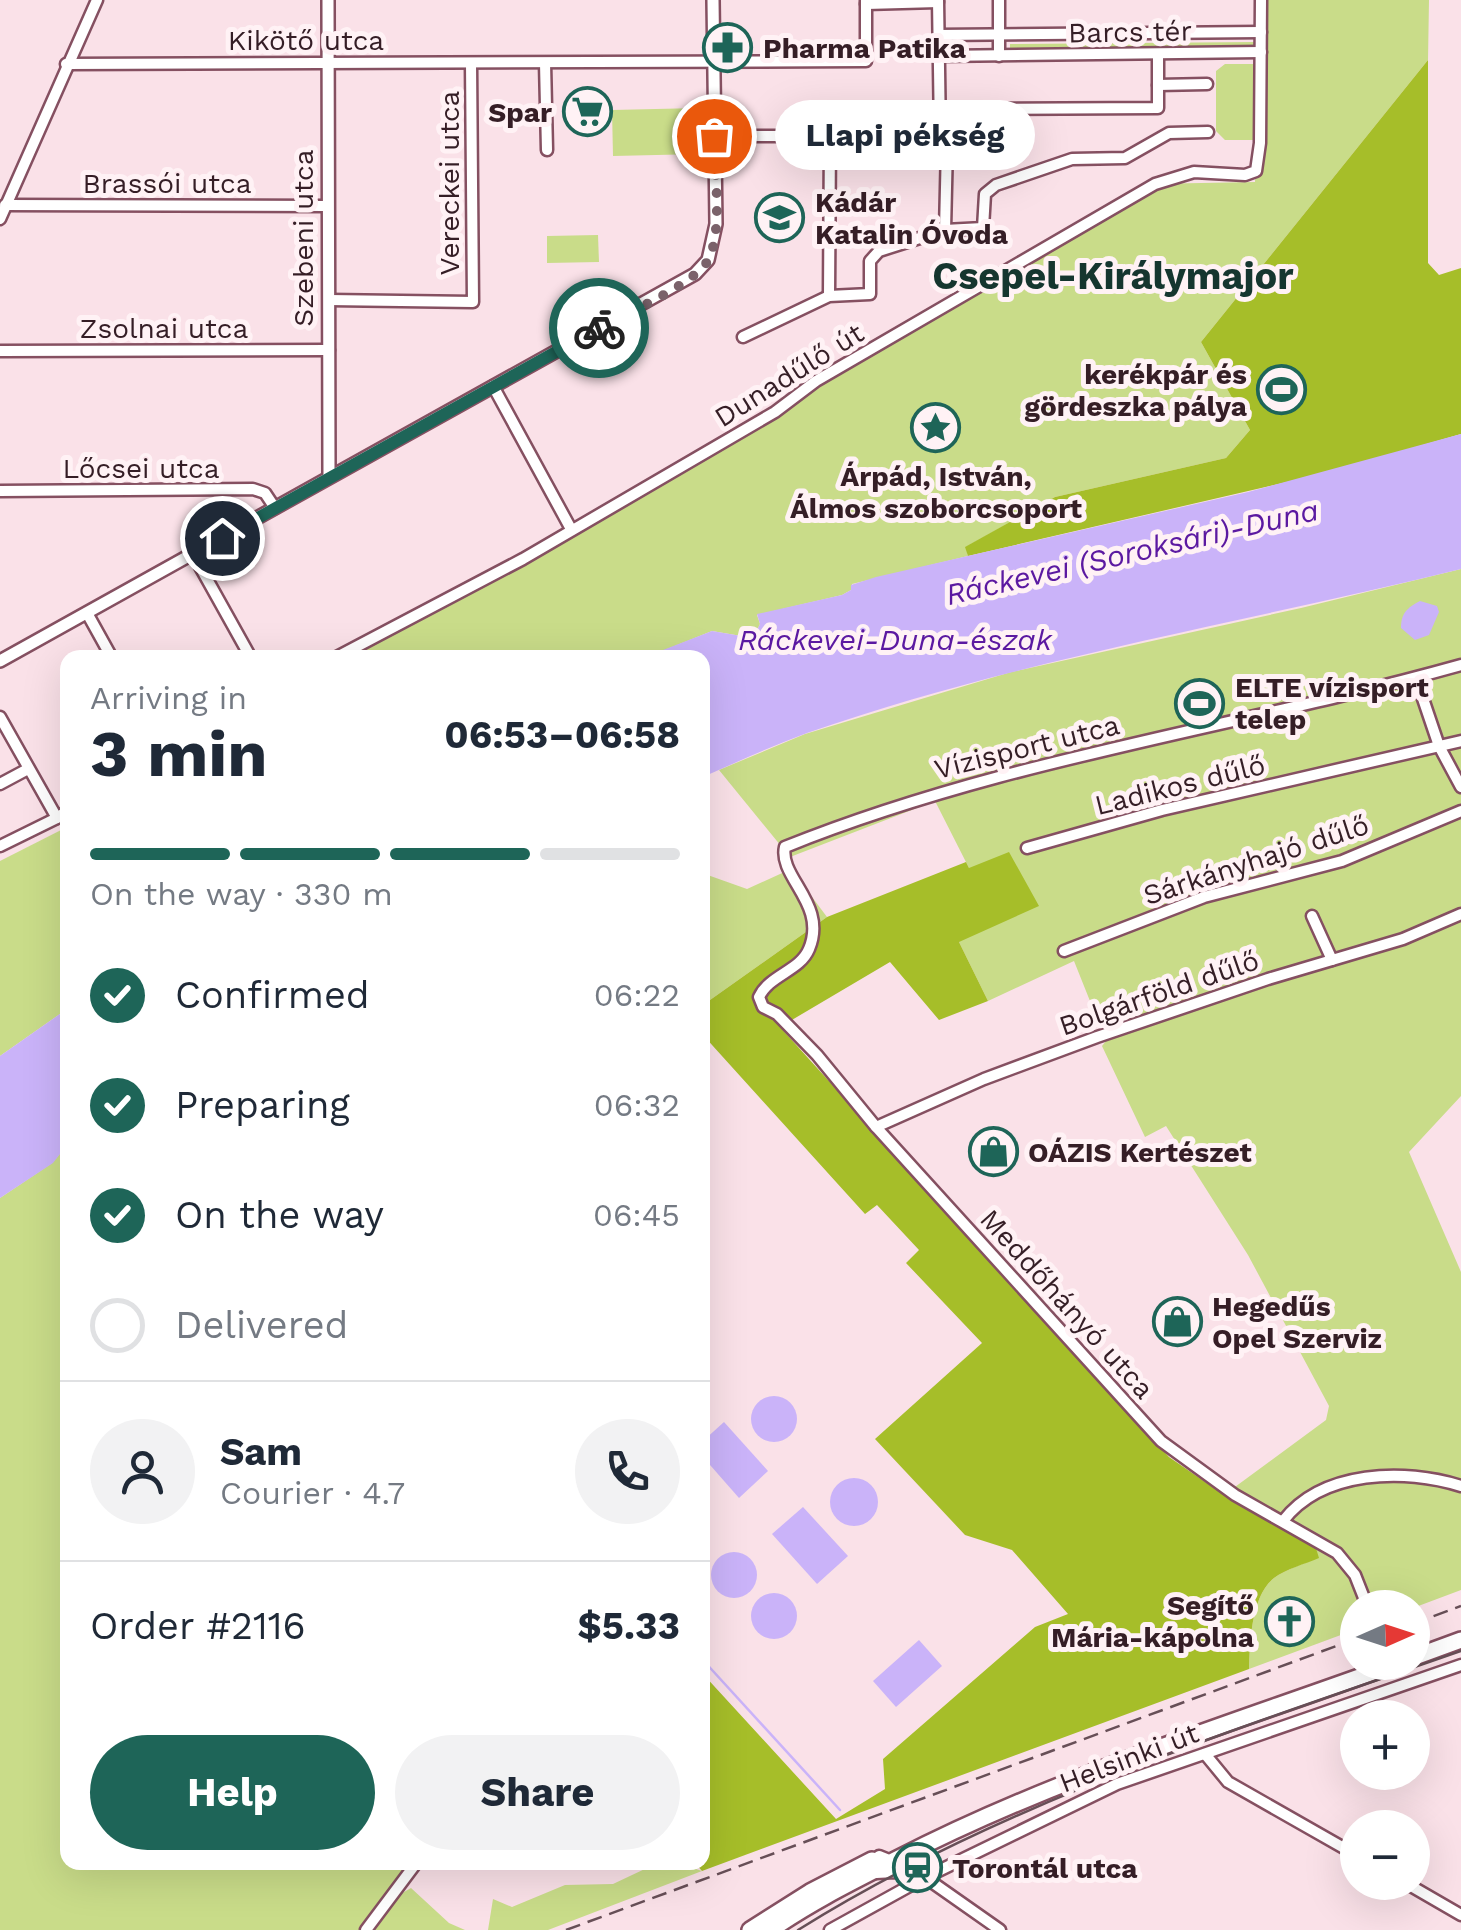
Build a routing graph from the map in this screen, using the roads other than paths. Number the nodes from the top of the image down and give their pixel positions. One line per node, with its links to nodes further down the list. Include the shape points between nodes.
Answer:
1 (96, 0): 18 (street)
2 (328, 0): 15 (street, Szebeni utca)
3 (713, 0): 19 (street)
4 (998, 0): 10 (street)
5 (1260, 0): 8 (street)
6 (938, 1): 7 (street); 9 (street)
7 (866, 2): 19 (street, Kikötő utca, via 866,61)
8 (1261, 32): 10 (street, Barcs tér); 11 (street)
9 (939, 35): 10 (street, Barcs tér); 13 (street)
10 (998, 35): 14 (street)
11 (1261, 52): 12 (street, Barcs tér); 43 (street, Dunadűlő út, via 1260,154 1250,174 1194,172 1155,184)
12 (1158, 54): 14 (street, Barcs tér); 21 (street)
13 (939, 56): 14 (street, Barcs tér); 22 (street)
14 (999, 56)
15 (328, 62): 16 (street, Kikötő utca); 18 (street, Kikötő utca); 31 (street, Szebeni utca)
16 (471, 63): 17 (street, Kikötő utca); 35 (street, Vereckei utca, via 473,302)
17 (546, 63): 19 (street, Kikötő utca); 27 (street)
18 (66, 64): 29 (street)
19 (712, 64): 25 (street)
20 (1206, 84): 21 (street)
21 (1158, 85): 22 (street, via 1158,108)
22 (940, 110): 26 (street)
23 (1208, 132): 33 (street, via 1169,133 1125,158 1072,159 996,185 985,194 983,228)
24 (830, 135): 25 (street); 26 (street); 34 (street)
25 (714, 136): 39 (street, via 714,242 704,266)
26 (940, 136): 33 (street, via 947,145)
27 (546, 150)
28 (0, 182): 29 (street)
29 (12, 192): 30 (street)
30 (6, 205): 31 (street, Brassói utca); 32 (street)
31 (328, 206): 35 (street, Szebeni utca)
32 (0, 219)
33 (946, 230): 34 (street, via 879,251 870,261 870,294)
34 (829, 296): 36 (street)
35 (329, 300): 37 (street, Szebeni utca)
36 (743, 337)
37 (329, 350): 38 (street, Zsolnai utca); 40 (street, Szebeni utca)
38 (0, 351)
39 (493, 386): 40 (street); 43 (street)
40 (329, 476): 42 (street)
41 (0, 491): 42 (street, Lőcsei utca, via 253,490 265,493)
42 (275, 508): 44 (street)
43 (571, 528): 48 (street, Dunadűlő út)
44 (193, 554): 45 (street); 47 (street)
45 (87, 613): 46 (street); 49 (street)
46 (108, 650)
47 (247, 650)
48 (351, 650)
49 (0, 661)
50 (1461, 665): 51 (street, Vízisport utca)
51 (1416, 678): 54 (street); 67 (street, Vízisport utca, via 1045,763 938,792 786,846 784,859 812,915 814,934 808,954)
52 (0, 717): 55 (street)
53 (1461, 740): 54 (street, Ladikos dűlő)
54 (1439, 746): 57 (street); 62 (street, Ladikos dűlő)
55 (28, 769): 56 (street); 60 (street)
56 (0, 784)
57 (1461, 787)
58 (1461, 811): 65 (street, Sárkányhajó dűlő, via 1342,861 1204,897)
59 (60, 816): 60 (street)
60 (57, 818): 61 (street)
61 (0, 846)
62 (1027, 848)
63 (1461, 914): 66 (street, Bolgárföld dűlő, via 1403,940)
64 (1312, 916): 66 (street)
65 (1064, 951)
66 (1332, 960): 68 (street, Bolgárföld dűlő, via 1097,1037)
67 (759, 996): 68 (street, Meddőhányó utca, via 762,1007 817,1054)
68 (876, 1127): 70 (street, Meddőhányó utca, via 1160,1441)
69 (1461, 1486): 70 (street, via 1414,1475 1373,1477 1315,1495)
70 (1283, 1521): 71 (street, Meddőhányó utca, via 1343,1559)
71 (1360, 1590)
72 (1461, 1630): 74 (main road)
73 (1461, 1640): 75 (main road)
74 (1430, 1641)
75 (1430, 1651)
76 (1461, 1665): 79 (street, Helsinki út)
77 (1340, 1679): 82 (main road, Helsinki út, via 1072,1770 987,1804)
78 (1340, 1680): 80 (main road, Helsinki út, via 1075,1778)
79 (1205, 1754): 81 (street, via 1228,1782); 85 (street, Helsinki út, via 1117,1784)
80 (928, 1843): 82 (main road, Helsinki út); 85 (street)
81 (1340, 1846)
82 (886, 1859): 84 (main road, Helsinki út); 85 (street); 89 (main road, Helsinki út, via 810,1892)
83 (411, 1870): 88 (street)
84 (866, 1874): 85 (street); 90 (main road, Helsinki út)
85 (924, 1878): 91 (street, Helsinki út); 92 (street)
86 (1430, 1897): 87 (street)
87 (1461, 1915)
88 (366, 1930)
89 (750, 1930)
90 (771, 1930)
91 (830, 1930)
92 (1000, 1930)

